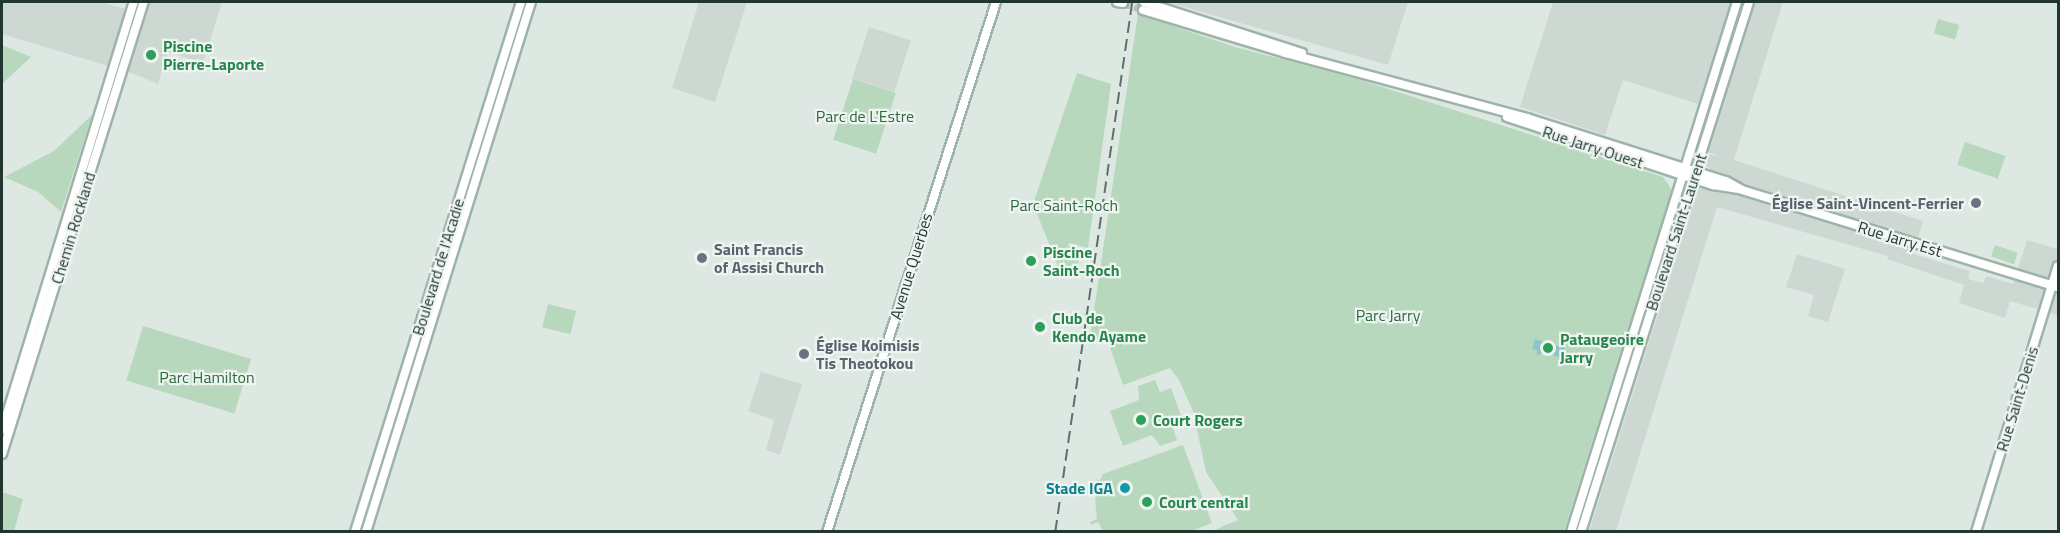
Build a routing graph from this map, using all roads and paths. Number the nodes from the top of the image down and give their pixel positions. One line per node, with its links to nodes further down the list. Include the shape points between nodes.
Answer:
1 (134, 2): 13 (main road, Chemin Rockland)
2 (144, 2): 14 (main road, Chemin Rockland)
3 (520, 2): 15 (main road, Boulevard de l'Acadie)
4 (531, 2): 16 (main road, Boulevard de l'Acadie)
5 (996, 2): 17 (main road, Avenue Querbes)
6 (1737, 2): 9 (main road, Boulevard Saint-Laurent)
7 (1749, 2): 10 (main road, Boulevard Saint-Laurent)
8 (1144, 6): 9 (main road, Rue Jarry Ouest, via 1287,46 1315,58 1495,111 1525,125)
9 (1684, 171): 10 (main road, Rue Jarry Ouest); 18 (main road, Boulevard Saint-Laurent)
10 (1694, 175): 12 (main road, Rue Jarry Est); 19 (main road, Boulevard Saint-Laurent)
11 (2058, 266): 12 (main road, Rue Saint-Denis)
12 (2055, 286): 20 (main road, Rue Saint-Denis)
13 (2, 429)
14 (2, 454)
15 (355, 531)
16 (366, 531)
17 (827, 531)
18 (1570, 531)
19 (1581, 531)
20 (1976, 531)

